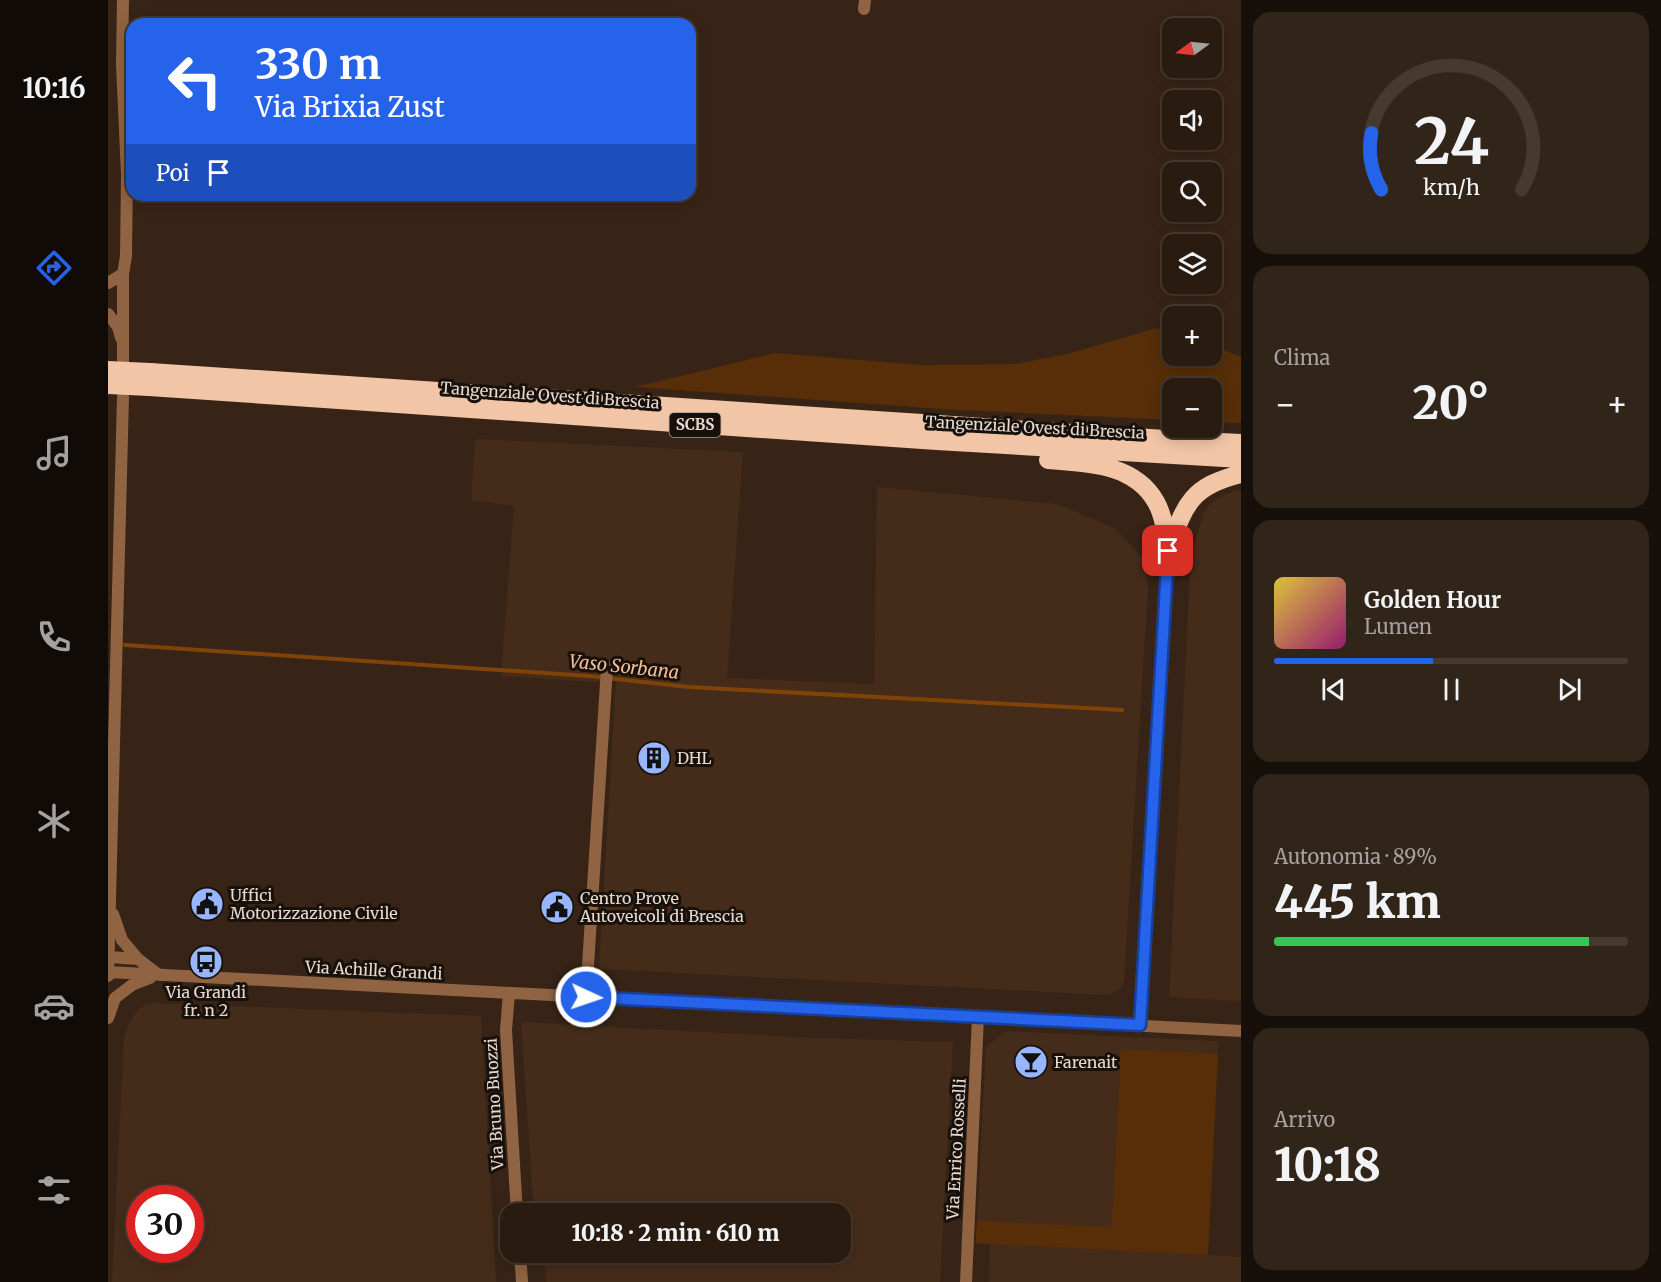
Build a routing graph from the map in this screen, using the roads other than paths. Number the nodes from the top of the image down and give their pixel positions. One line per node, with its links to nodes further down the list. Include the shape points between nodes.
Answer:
1 (123, 0): 2 (street)
2 (126, 153)
3 (127, 201): 4 (street)
4 (123, 274): 5 (street); 7 (street)
5 (108, 283)
6 (108, 314): 7 (street, via 118,327)
7 (123, 348): 8 (street)
8 (116, 366): 9 (highway, Tangenziale Ovest di Brescia / SCBS, bridge)
9 (149, 380): 10 (highway, Tangenziale Ovest di Brescia / SCBS, bridge); 12 (highway, Tangenziale Ovest di Brescia / SCBS); 13 (highway, Tangenziale Ovest di Brescia / SCBS)
10 (108, 384)
11 (123, 397): 18 (street)
12 (937, 441): 14 (highway, Tangenziale Ovest di Brescia / SCBS); 16 (highway, via 974,453 1090,464 1133,477 1156,502)
13 (1241, 442)
14 (1241, 459)
15 (1241, 474): 16 (highway, via 1219,479 1201,490 1179,521)
16 (1168, 551): 27 (street)
17 (607, 667): 24 (street)
18 (110, 904): 19 (street); 20 (street, via 122,940)
19 (108, 957): 20 (street); 21 (street)
20 (138, 959): 22 (street)
21 (108, 974): 22 (street, Via Achille Grandi)
22 (160, 976): 23 (street, Via Achille Grandi); 26 (street, Via Achille Grandi, via 132,985 116,998)
23 (509, 993): 24 (street, Via Achille Grandi); 29 (street, Via Bruno Buozzi, via 506,1030)
24 (586, 997): 25 (street, Via Achille Grandi)
25 (978, 1017): 27 (street, Via Achille Grandi); 32 (street, Via Enrico Rosselli)
26 (108, 1018)
27 (1140, 1025): 28 (street, Via Achille Grandi)
28 (1241, 1030)
29 (517, 1203)
30 (521, 1263): 31 (street)
31 (522, 1282)
32 (966, 1282)

